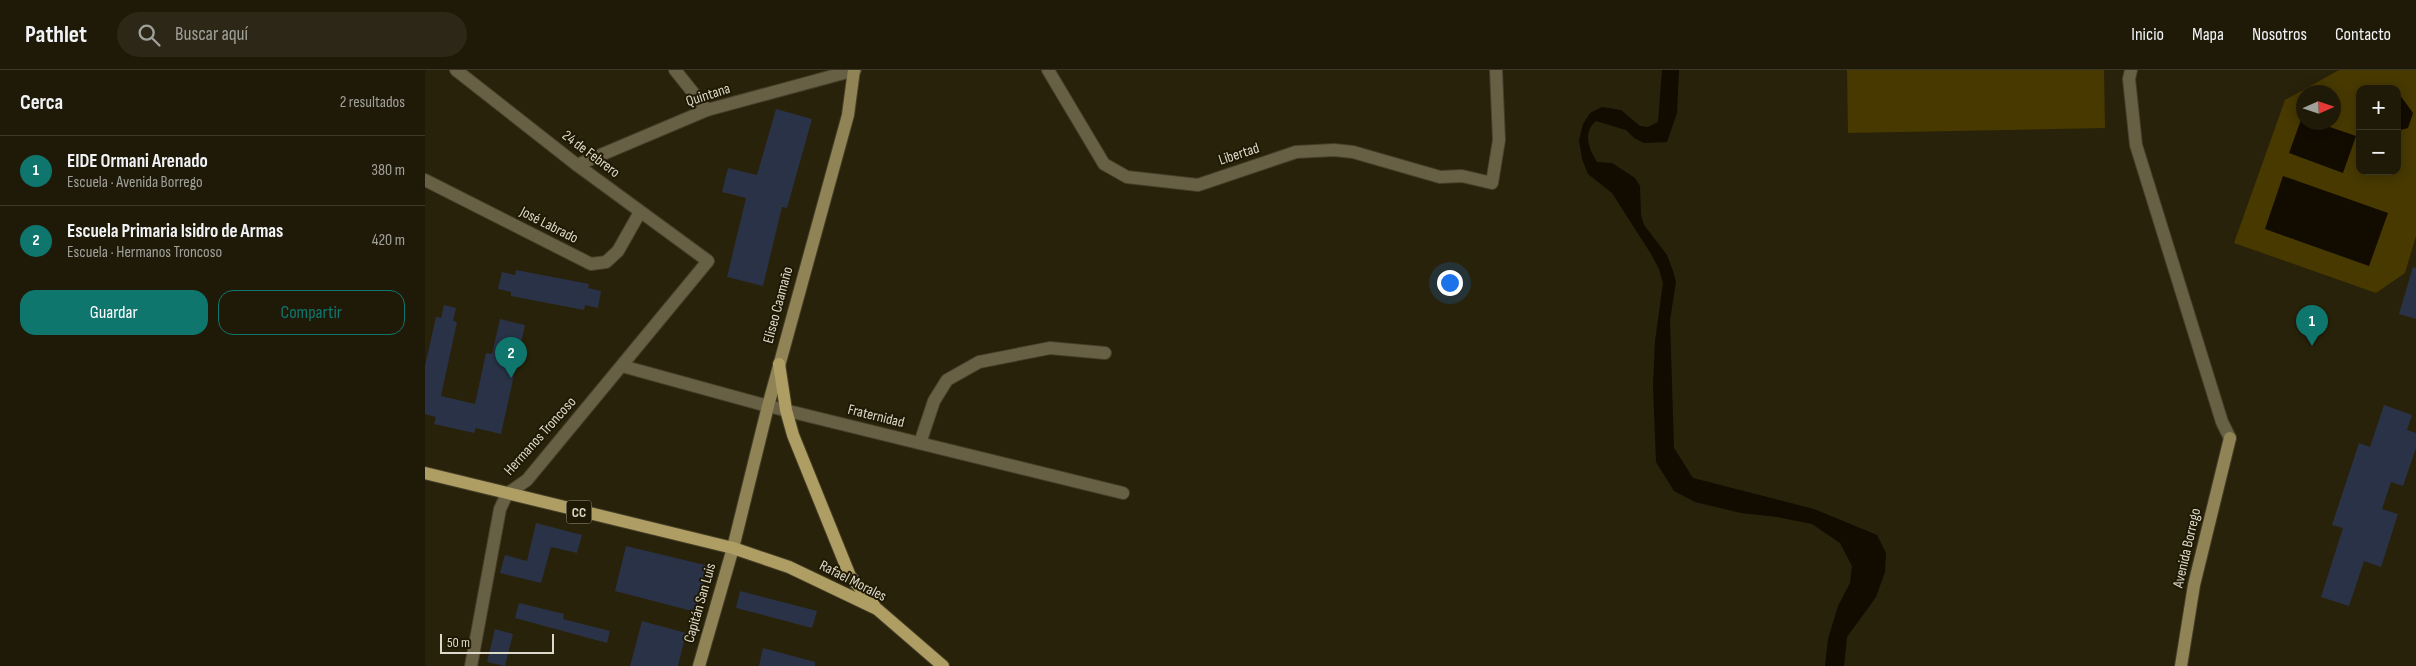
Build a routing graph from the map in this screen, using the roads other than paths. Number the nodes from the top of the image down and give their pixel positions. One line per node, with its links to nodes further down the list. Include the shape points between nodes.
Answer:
1 (456, 70): 8 (street, 24 de Febrero)
2 (675, 70): 7 (street)
3 (854, 70): 7 (street, Quintana); 13 (main road, Eliseo Caamaño, via 848,114)
4 (1047, 70): 5 (street, Libertad, via 1104,164 1127,177 1198,185 1296,152 1334,150 1353,152 1441,177 1461,176 1492,183 1499,140)
5 (1496, 70)
6 (2131, 70): 17 (street, via 2135,145 2222,422)
7 (707, 110): 8 (street, Quintana)
8 (577, 165): 10 (street, 24 de Febrero)
9 (425, 180): 10 (street, José Labrado, via 591,264 607,262 618,251)
10 (640, 212): 11 (street, 24 de Febrero)
11 (708, 261): 14 (street, Hermanos Troncoso)
12 (1105, 353): 18 (street, via 1050,348 979,362 947,380 934,400)
13 (779, 364): 15 (main road, Eliseo Caamaño); 16 (main road)
14 (622, 366): 15 (street, Fraternidad); 21 (street, Hermanos Troncoso, via 527,480)
15 (768, 406): 16 (street, Fraternidad); 22 (main road, Eliseo Caamaño)
16 (786, 410): 18 (street, Fraternidad); 23 (main road, via 850,576)
17 (2231, 438): 27 (main road, Avenida Borrego, via 2194,585)
18 (920, 443): 20 (street, Fraternidad)
19 (425, 473): 21 (main road, CC)
20 (1123, 492)
21 (507, 494): 22 (main road, CC); 24 (street, Hermanos Troncoso, via 500,509)
22 (733, 548): 23 (main road, Rafael Morales / CC, via 789,567); 25 (main road, Capitán San Luis)
23 (877, 609): 26 (main road, Rafael Morales / CC)
24 (471, 666)
25 (699, 666)
26 (943, 666)
27 (2181, 666)

